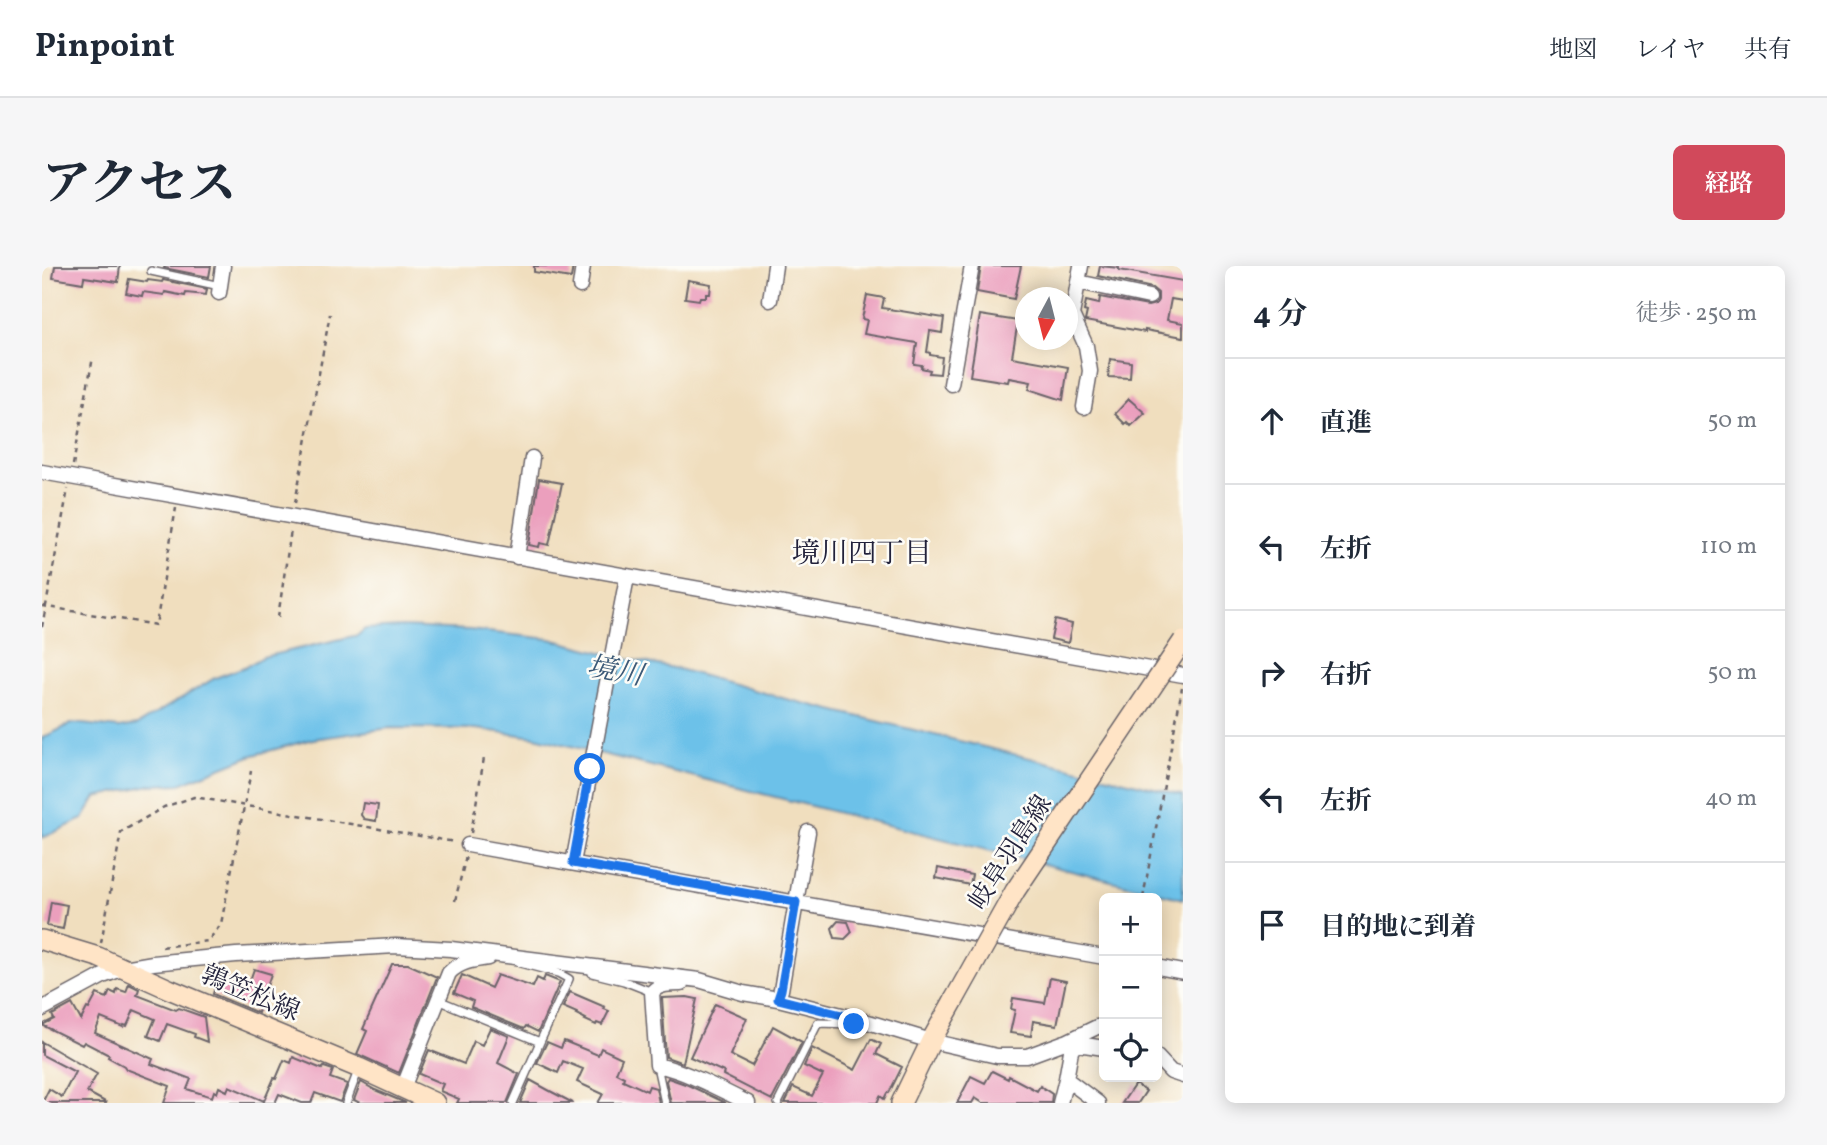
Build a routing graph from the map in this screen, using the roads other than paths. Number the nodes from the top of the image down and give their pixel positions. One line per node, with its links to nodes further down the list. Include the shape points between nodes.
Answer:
1 (223, 266): 9 (street)
2 (583, 266): 8 (street)
3 (775, 266): 11 (street)
4 (972, 266): 12 (street)
5 (1080, 266): 7 (street)
6 (151, 271): 9 (lane)
7 (1078, 282): 10 (street); 13 (street, via 1072,315 1086,346 1090,371)
8 (580, 286)
9 (219, 289)
10 (1149, 297)
11 (770, 299)
12 (951, 384)
13 (1084, 407)
14 (532, 458): 16 (street)
15 (42, 472): 16 (street)
16 (517, 557): 17 (street)
17 (627, 577): 19 (street); 22 (street)
18 (1183, 641): 39 (main road, 岐阜羽島線, bridge, via 1014,891)
19 (1183, 675)
20 (808, 832): 23 (street)
21 (468, 845): 22 (street)
22 (573, 863): 23 (street)
23 (796, 902): 26 (street); 34 (street)
24 (42, 940): 29 (main road, 鶉笠松線)
25 (495, 955): 27 (street); 29 (street, via 396,946); 35 (street, via 456,966)
26 (1099, 956)
27 (511, 957): 28 (street); 40 (lane, via 569,979)
28 (583, 966): 32 (street); 33 (lane, via 582,971)
29 (124, 968): 36 (street); 45 (main road, 鶉笠松線)
30 (1162, 968): 31 (street)
31 (1183, 972)
32 (699, 980): 33 (street, via 655,987); 34 (street)
33 (652, 992): 44 (street)
34 (778, 999): 37 (street)
35 (438, 1000): 40 (lane); 49 (street)
36 (42, 1009)
37 (858, 1019): 39 (street); 55 (lane, via 854,1024 818,1023)
38 (1099, 1027): 41 (street)
39 (931, 1041): 41 (street, via 997,1056 1027,1056); 56 (main road, 岐阜羽島線)
40 (540, 1042): 52 (lane)
41 (1071, 1043): 42 (street); 47 (street)
42 (1099, 1047)
43 (1162, 1061): 46 (street)
44 (657, 1065): 53 (lane); 54 (street)
45 (359, 1068): 49 (main road, 鶉笠松線); 50 (lane)
46 (1177, 1074): 48 (street)
47 (1066, 1079): 57 (street); 58 (street)
48 (1183, 1083)
49 (403, 1088): 51 (main road, 鶉笠松線)
50 (346, 1103)
51 (435, 1103)
52 (513, 1103)
53 (665, 1103)
54 (748, 1103)
55 (778, 1103)
56 (901, 1103)
57 (1060, 1103)
58 (1098, 1103)

